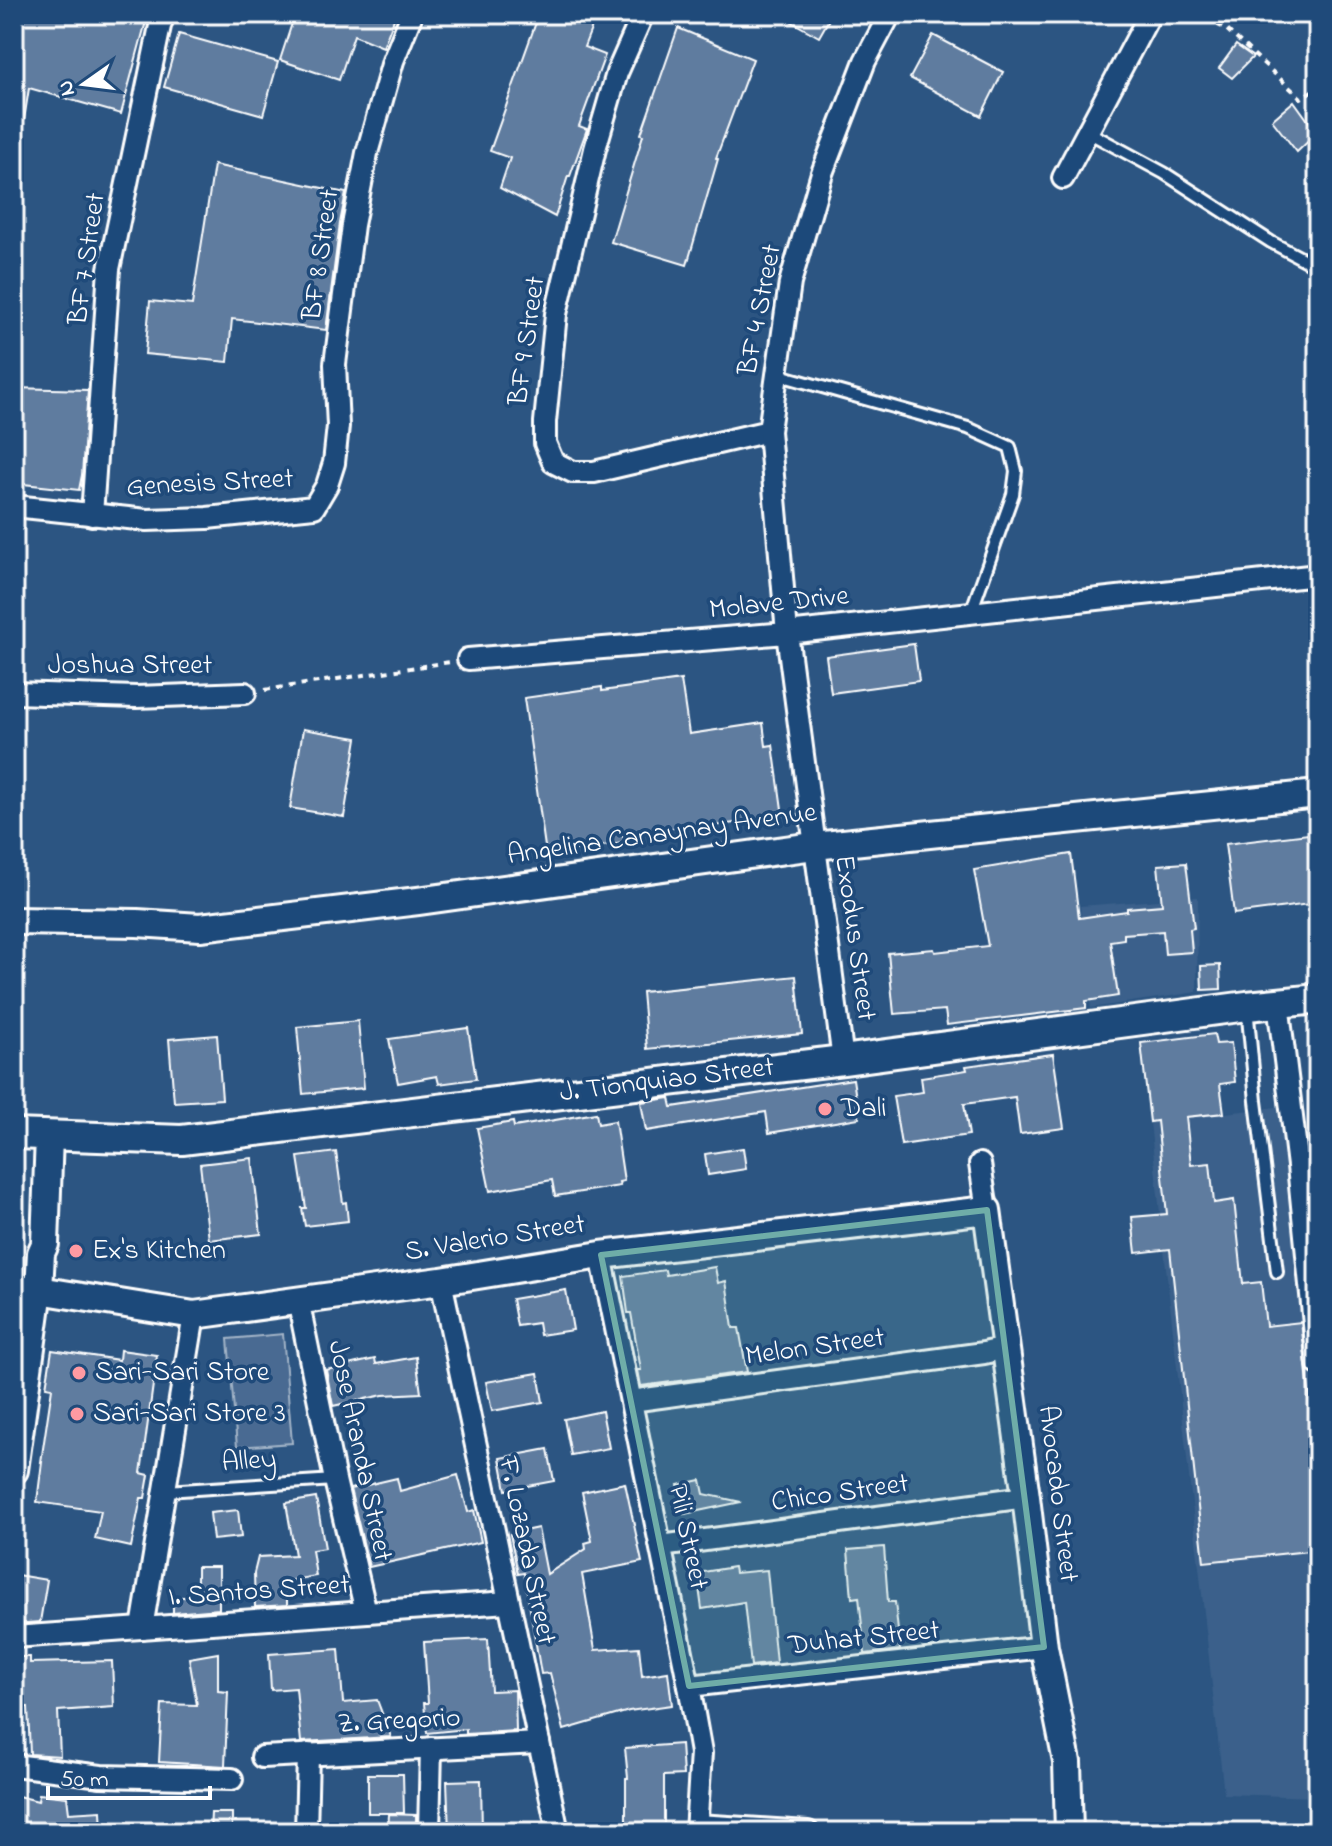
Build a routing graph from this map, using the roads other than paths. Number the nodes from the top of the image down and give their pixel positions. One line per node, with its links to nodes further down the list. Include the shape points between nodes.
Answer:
1 (164, 14): 13 (street, BF 7 Street, via 109,269)
2 (412, 14): 12 (street, BF 8 Street, via 393,61 358,196 335,364 334,463)
3 (643, 14): 10 (street, BF 9 Street, via 617,73 574,234 556,314 545,443 553,462 573,472 594,472)
4 (890, 14): 9 (street, BF 4 Street, via 865,61 822,173 790,283)
5 (1150, 14): 6 (street)
6 (1088, 132): 7 (street); 8 (lane)
7 (1063, 178)
8 (1318, 267)
9 (776, 374): 10 (street, BF 4 Street); 15 (lane, via 968,428 1010,447 1016,471 1013,494)
10 (769, 431): 16 (street, BF 4 Street)
11 (14, 506): 13 (street, Genesis Street)
12 (314, 507): 13 (street, Genesis Street, via 207,518)
13 (92, 515)
14 (1318, 575): 15 (street, Molave Drive)
15 (971, 612): 16 (street, Molave Drive)
16 (787, 633): 17 (street, Molave Drive); 21 (street, Exodus Street)
17 (468, 659)
18 (14, 693): 19 (street, Joshua Street)
19 (245, 693)
20 (1318, 794): 21 (street, Angelina Canaynay Avenue)
21 (814, 846): 22 (street, Angelina Canaynay Avenue, via 200,927); 26 (street, Exodus Street)
22 (14, 921)
23 (1318, 999): 24 (main road, J. Tionquiao Street)
24 (1278, 1003): 25 (main road, J. Tionquiao Street); 34 (street)
25 (1247, 1006): 26 (main road, J. Tionquiao Street); 31 (lane)
26 (843, 1060): 27 (main road, J. Tionquiao Street, via 182,1140)
27 (34, 1135): 33 (street, via 45,1244)
28 (980, 1164): 29 (street, Avocado Street)
29 (987, 1210): 30 (street, S. Valerio Street); 37 (street, Avocado Street)
30 (601, 1255): 32 (street, S. Valerio Street); 39 (street, Pili Street)
31 (1277, 1272)
32 (441, 1281): 35 (street, S. Valerio Street); 45 (street, F. Lozada Street)
33 (26, 1290): 36 (street, S. Valerio Street); 40 (street)
34 (1314, 1290): 38 (street)
35 (298, 1300): 36 (street, S. Valerio Street); 41 (street, Jose Aranda Street)
36 (194, 1315): 42 (street)
37 (1006, 1348): 39 (street, Melon Street); 43 (street, Avocado Street)
38 (1318, 1364)
39 (631, 1401): 44 (street, Pili Street)
40 (14, 1470)
41 (335, 1480): 42 (lane, Alley); 46 (street, Jose Aranda Street)
42 (166, 1491): 47 (street)
43 (1026, 1497): 44 (street, Chico Street); 49 (street, Avocado Street)
44 (661, 1546): 50 (street, Pili Street)
45 (508, 1602): 46 (street, I. Santos Street); 51 (street, F. Lozada Street)
46 (366, 1612): 47 (street, I. Santos Street)
47 (142, 1628): 48 (street, I. Santos Street)
48 (14, 1637)
49 (1044, 1647): 50 (street, Duhat Street); 62 (street, Avocado Street, via 1067,1762)
50 (689, 1686): 57 (street, Pili Street, via 701,1753)
51 (539, 1743): 52 (street, Z. Gregorio); 60 (street, F. Lozada Street)
52 (431, 1748): 53 (street, Z. Gregorio); 59 (street)
53 (308, 1754): 54 (street, Z. Gregorio); 58 (street)
54 (262, 1757)
55 (14, 1765): 56 (street, via 101,1776)
56 (232, 1779)
57 (696, 1828): 61 (street)
58 (306, 1832)
59 (429, 1832)
60 (558, 1832)
61 (808, 1832)
62 (1069, 1832)

